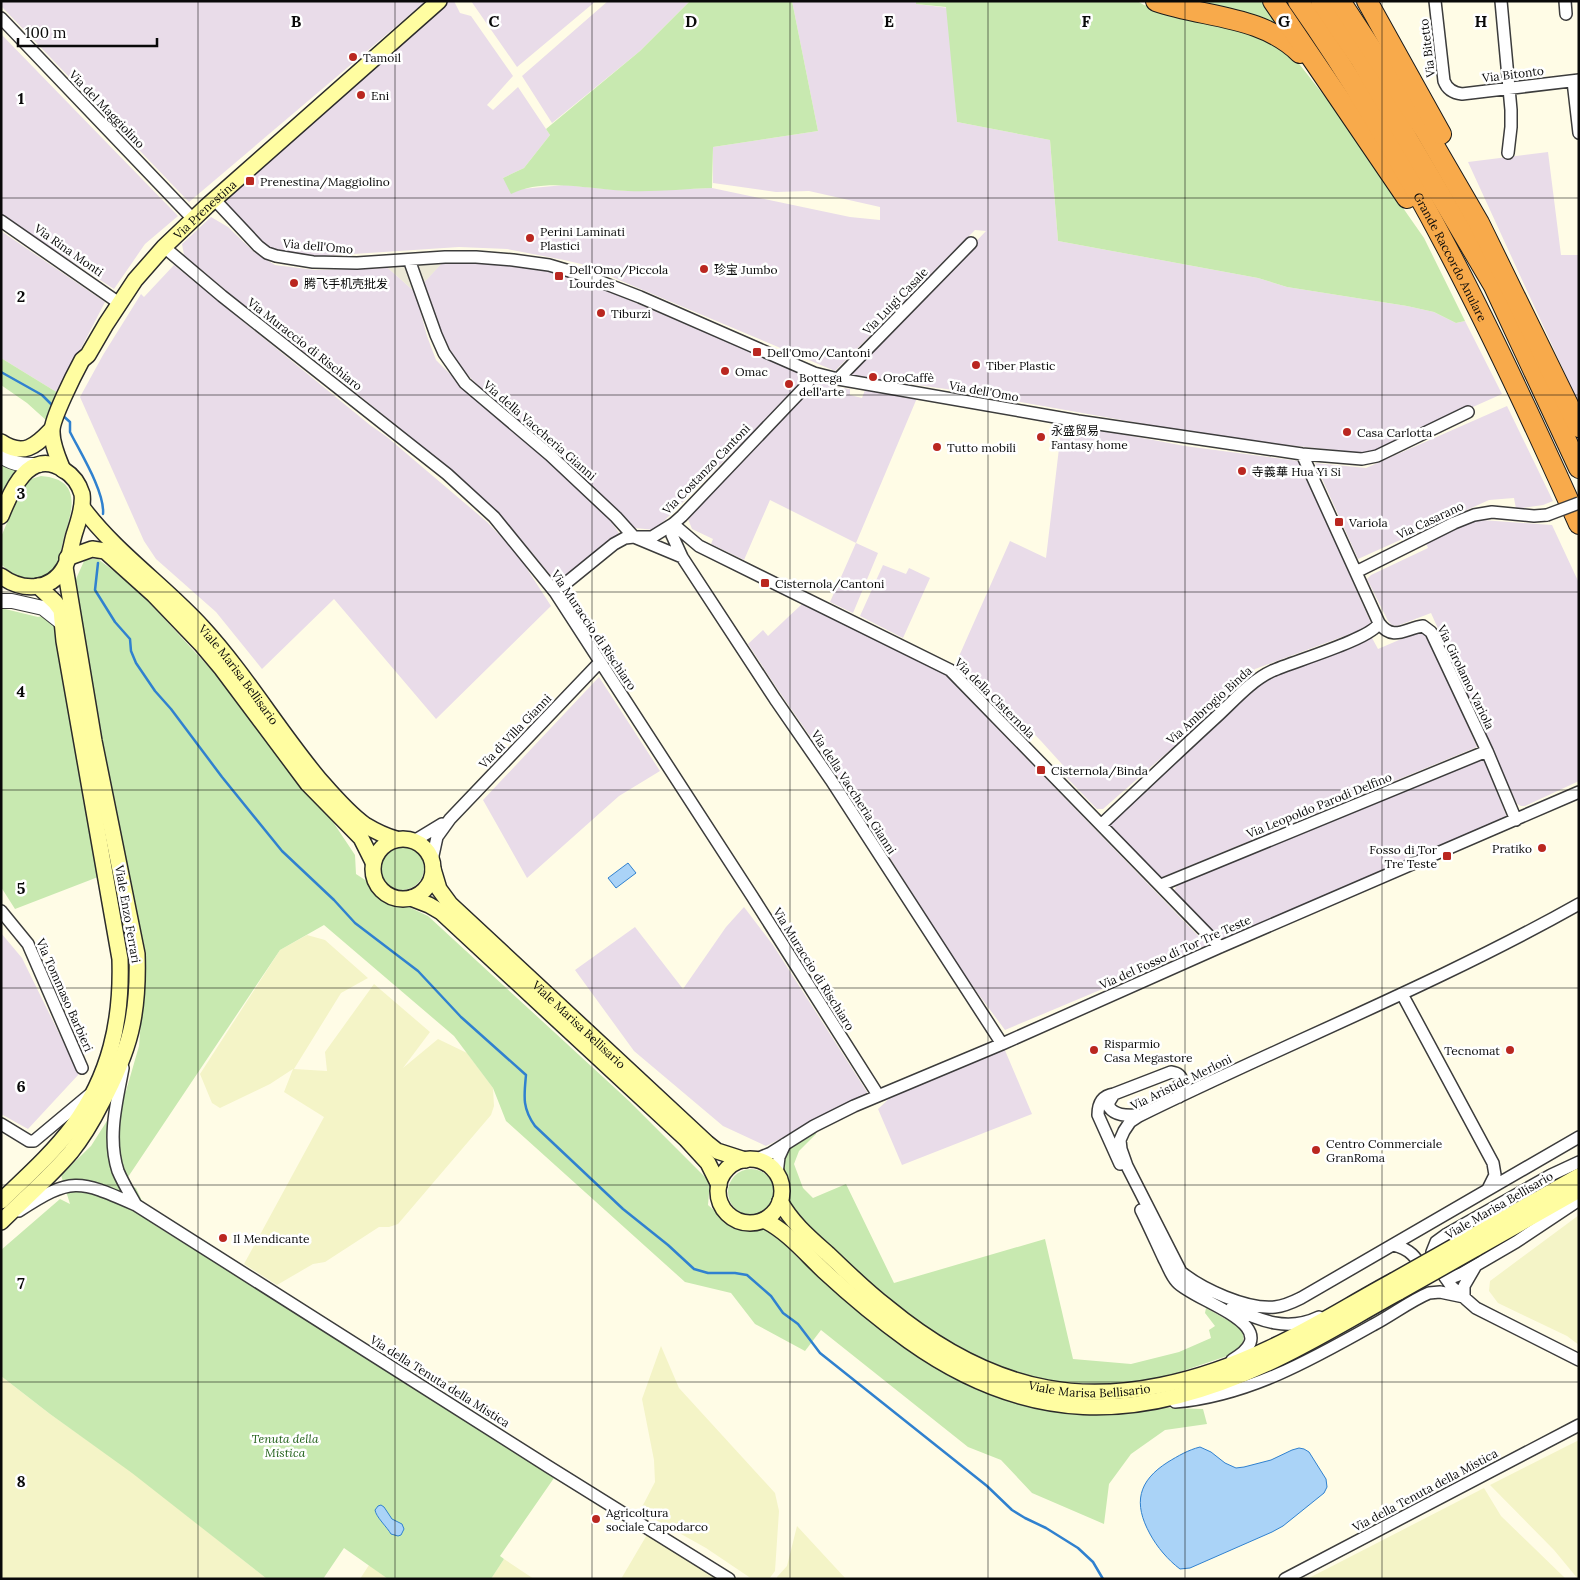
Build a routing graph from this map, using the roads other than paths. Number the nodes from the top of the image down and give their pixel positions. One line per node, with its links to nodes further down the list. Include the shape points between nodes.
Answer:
1 (439, 1): 19 (main road, Via Prenestina)
2 (1156, 1): 16 (highway, via 1274,33 1300,53)
3 (1273, 1): 16 (highway)
4 (1298, 1): 26 (highway, Grande Raccordo Anulare, via 1399,161)
5 (1322, 1): 37 (highway, Grande Raccordo Anulare, via 1361,60 1494,286)
6 (1340, 1): 22 (highway, via 1425,130)
7 (1367, 1): 22 (highway, via 1434,121)
8 (1435, 1): 15 (street, Via Bitetto, via 1444,81)
9 (1501, 1): 14 (street)
10 (1565, 1): 11 (street)
11 (1566, 14)
12 (1, 18): 20 (street, Via del Maggiolino)
13 (1576, 80): 14 (street, Via Bitonto); 17 (street)
14 (1510, 88): 15 (street, Via Bitonto, via 1462,94); 18 (street, via 1512,121)
15 (1450, 90)
16 (1334, 91): 26 (highway)
17 (1579, 132)
18 (1508, 152)
19 (214, 199): 20 (main road, Via Prenestina); 25 (street, Via dell'Omo, via 258,246 272,255 313,262)
20 (193, 219): 24 (main road, Via Prenestina)
21 (1, 221): 27 (street, Via Rina Monti)
22 (1479, 223): 32 (highway)
23 (971, 243): 29 (street, Via Luigi Casale)
24 (164, 248): 27 (main road, Via Prenestina); 52 (street, Via Muraccio di Rischiaro, via 446,474 494,517)
25 (411, 260): 28 (street, Via dell'Omo, via 476,257 550,265 648,300); 44 (street, Via della Vaccheria Gianni, via 444,353 465,383 550,455)
26 (1459, 270): 43 (highway, Grande Raccordo Anulare)
27 (119, 303): 31 (main road, Via Prenestina, via 82,360)
28 (814, 373): 29 (street, Via dell'Omo); 42 (street, Via Costanzo Cantoni, via 804,388)
29 (838, 379): 34 (street, Via dell'Omo, via 1078,421)
30 (1468, 412): 34 (street, Via dell'Omo, via 1369,458)
31 (56, 417): 33 (main road, via 41,441 27,448 13,448); 38 (main road, via 56,452)
32 (1579, 428)
33 (1, 442)
34 (1302, 454): 48 (street)
35 (1, 456): 36 (street, via 15,464)
36 (39, 465): 38 (main road, via 49,464); 41 (main road, via 19,479)
37 (1579, 468)
38 (64, 470): 40 (main road, via 80,490)
39 (1579, 503): 48 (street, Via Casarano, bridge, via 1547,515 1494,512 1474,515)
40 (82, 507): 47 (main road); 63 (main road, Viale Marisa Bellisario, via 106,536 202,627 232,661 332,794 363,824)
41 (1, 516)
42 (673, 524): 44 (street, Via Costanzo Cantoni, via 652,538); 45 (street, Via della Cisternola); 46 (street, Via della Vaccheria Gianni, via 672,534)
43 (1579, 524)
44 (634, 537): 46 (street, Via della Vaccheria Gianni); 52 (street, Via Costanzo Cantoni, via 614,544)
45 (695, 544): 46 (street); 62 (street, Via della Cisternola, via 950,670)
46 (682, 556): 73 (street, Via della Vaccheria Gianni)
47 (66, 562): 51 (main road, Viale Marisa Bellisario, via 51,580); 65 (main road, Viale Marisa Bellisario, via 92,549 105,551 182,622 222,669 308,784 361,838); 74 (main road, Viale Enzo Ferrari, via 94,741 136,954 136,1012)
48 (1356, 572): 56 (street)
49 (1, 576): 50 (main road)
50 (19, 586): 51 (main road); 53 (street)
51 (38, 586): 55 (main road, Viale Enzo Ferrari, via 59,606)
52 (555, 592): 57 (street, Via Muraccio di Rischiaro)
53 (1, 593)
54 (1, 601): 55 (street, via 43,608)
55 (62, 623): 76 (main road, Viale Enzo Ferrari, via 120,959 118,1021 111,1048)
56 (1379, 623): 58 (street, Via Girolamo Variola, via 1394,632 1421,626 1430,630); 62 (street, Via Ambrogio Binda, via 1366,634 1258,678)
57 (600, 662): 60 (street, Via di Villa Gianni); 78 (street, Via Muraccio di Rischiaro)
58 (1487, 751): 61 (street, Via Girolamo Variola); 67 (street, Via Leopoldo Parodi Delfino)
59 (1579, 792): 61 (street, Via del Fosso di Tor Tre Teste)
60 (450, 819): 64 (street, Via di Villa Gianni); 66 (street, Via di Villa Gianni, via 437,837)
61 (1516, 820): 71 (street, Via del Fosso di Tor Tre Teste)
62 (1102, 824): 67 (street, Via della Cisternola)
63 (396, 839): 64 (main road); 65 (main road, via 381,848)
64 (414, 841): 66 (main road, via 425,849)
65 (373, 862): 68 (main road, via 374,879 381,890 391,896)
66 (432, 865): 68 (main road, via 432,879 427,887); 84 (main road, Viale Marisa Bellisario, via 442,895 457,911 707,1143 717,1151)
67 (1161, 885): 71 (street, Via della Cisternola)
68 (410, 898): 88 (main road, Viale Marisa Bellisario, via 441,912 658,1112 699,1151)
69 (1579, 904): 72 (street, Via Aristide Merloni)
70 (1, 911): 75 (street, Via Tommaso Barbieri, via 28,944)
71 (1220, 947): 73 (street, Via del Fosso di Tor Tre Teste)
72 (1402, 994): 79 (street, Via Aristide Merloni); 89 (street, via 1493,1163 1495,1175)
73 (1002, 1044): 78 (street, Via del Fosso di Tor Tre Teste)
74 (124, 1057): 94 (street, Via della Tenuta della Mistica, via 114,1121 114,1150 118,1171); 97 (main road, Viale Enzo Ferrari, via 93,1119 72,1150)
75 (82, 1068)
76 (92, 1092): 81 (street, via 34,1141); 92 (main road, Viale Enzo Ferrari, via 67,1133)
77 (1114, 1094): 79 (street, via 1171,1072 1178,1073 1182,1079); 80 (street, via 1109,1102 1113,1112); 108 (street, via 1100,1102 1099,1119 1172,1275 1186,1290 1238,1318 1250,1332 1250,1342 1243,1352)
78 (878, 1095): 83 (street, Via del Fosso di Tor Tre Teste)
79 (1179, 1097): 80 (street, Via Aristide Merloni)
80 (1141, 1114): 102 (street, Via Aristide Merloni, via 1124,1131 1121,1149)
81 (1, 1124)
82 (1579, 1137): 89 (street)
83 (785, 1144): 84 (street, Via del Fosso di Tor Tre Teste); 86 (street)
84 (750, 1160): 86 (main road, via 763,1162); 88 (main road, via 728,1168)
85 (1579, 1162): 100 (street, Viale Marisa Bellisario, via 1447,1234 1436,1242)
86 (777, 1174): 93 (main road, via 782,1192)
87 (1579, 1176): 98 (main road, Viale Marisa Bellisario)
88 (719, 1185): 96 (main road, via 721,1205 727,1213 744,1222)
89 (1488, 1189): 95 (street)
90 (1579, 1190): 98 (main road, Viale Marisa Bellisario)
91 (1579, 1200): 101 (street)
92 (1, 1201)
93 (780, 1201): 96 (main road, via 777,1209); 108 (main road, Viale Marisa Bellisario, via 797,1225 899,1317 946,1349 994,1372 1042,1387 1088,1392 1140,1388)
94 (136, 1205): 97 (street, Via della Tenuta della Mistica, via 90,1186 66,1186 51,1191); 111 (street, Via della Tenuta della Mistica)
95 (1437, 1219): 99 (street); 100 (street, via 1431,1234)
96 (764, 1220): 109 (main road, Viale Marisa Bellisario, via 784,1232 886,1324 952,1368 985,1384 1033,1399 1088,1408)
97 (1, 1223)
98 (1472, 1244): 104 (main road, Viale Marisa Bellisario, bridge)
99 (1393, 1245): 102 (street, via 1302,1298 1274,1307 1250,1304 1222,1294); 105 (street, via 1408,1250 1420,1264 1428,1286)
100 (1432, 1250): 103 (street)
101 (1476, 1265): 103 (street, via 1455,1276); 106 (street, via 1465,1282)
102 (1181, 1272): 104 (street, via 1203,1293 1267,1322 1281,1324 1311,1320 1364,1292)
103 (1440, 1272): 106 (street)
104 (1392, 1286): 108 (main road, Viale Marisa Bellisario, via 1270,1349); 109 (main road, Viale Marisa Bellisario, via 1303,1345 1248,1372 1190,1392)
105 (1422, 1296): 106 (street, via 1440,1292); 109 (street, Viale Marisa Bellisario, via 1374,1325 1258,1383 1194,1400)
106 (1464, 1297): 107 (street, via 1480,1310)
107 (1579, 1360)
108 (1209, 1372)
109 (1121, 1407)
110 (1579, 1426): 112 (street, Via della Tenuta della Mistica)
111 (729, 1579)
112 (1285, 1579)

